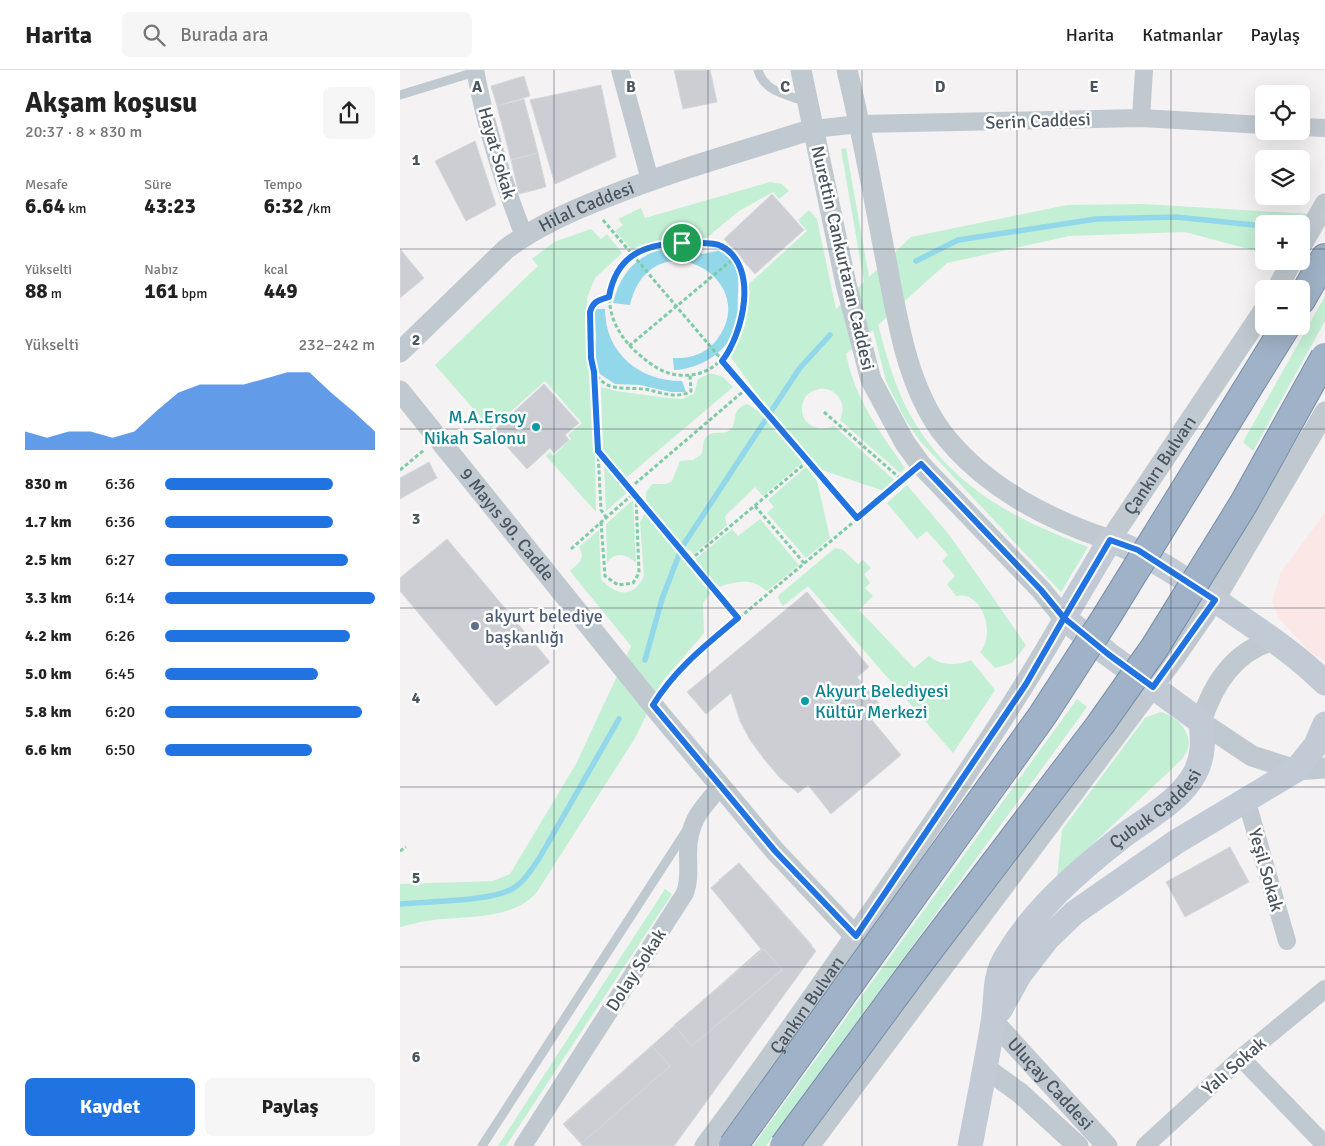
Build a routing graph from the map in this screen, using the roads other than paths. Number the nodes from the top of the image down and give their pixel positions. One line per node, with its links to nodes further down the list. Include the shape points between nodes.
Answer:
1 (620, 70): 15 (street)
2 (758, 70): 8 (lane, via 762,82 772,89)
3 (801, 70): 8 (street, Nurettin Cankurtaran Caddesi)
4 (847, 70): 10 (street)
5 (1144, 70): 9 (street)
6 (475, 71): 7 (lane); 18 (street, Hayat Sokak, via 489,131)
7 (400, 96)
8 (808, 102): 14 (street, Nurettin Cankurtaran Caddesi)
9 (1141, 118): 10 (street, Serin Caddesi); 11 (street, Serin Caddesi)
10 (860, 124): 14 (street, Serin Caddesi); 27 (street, via 897,315 923,401 956,449 982,472 1034,509)
11 (1255, 124)
12 (1310, 127): 13 (street)
13 (1325, 128)
14 (813, 129): 15 (street, Hilal Caddesi); 29 (street, Nurettin Cankurtaran Caddesi, via 861,347 871,380 886,410 905,444 921,464)
15 (650, 180): 18 (street, Hilal Caddesi)
16 (1325, 204): 17 (street)
17 (1310, 230)
18 (524, 236): 23 (street, Hilal Caddesi, via 489,265)
19 (1325, 258): 20 (highway)
20 (1310, 284)
21 (1255, 323): 27 (street, Çankırı Bulvarı)
22 (1280, 335): 51 (highway, Çankırı Bulvarı, bridge, via 1042,716)
23 (400, 352)
24 (1325, 358): 52 (highway, bridge, via 1244,502 1155,647 1089,740)
25 (400, 391): 37 (street, 9 Mayıs 90. Cadde)
26 (1325, 412): 28 (street)
27 (1110, 540): 28 (main road, via 1138,550); 29 (main road, Çankırı Bulvarı)
28 (1215, 600): 30 (main road); 32 (street)
29 (1064, 618): 32 (main road); 40 (street, Çankırı Bulvarı, via 1026,684)
30 (1274, 640): 31 (main road); 33 (street, via 1258,644 1224,674 1209,696)
31 (1325, 683)
32 (1153, 687): 33 (main road); 53 (street)
33 (1201, 722): 36 (street, via 1252,756); 43 (main road, Çubuk Caddesi, via 1202,754 1194,774 1176,796 1117,840 1031,920 1005,959 994,991)
34 (1325, 724): 36 (main road, Çubuk Caddesi, via 1316,745)
35 (1325, 768): 36 (street)
36 (1296, 770): 38 (main road, Çubuk Caddesi)
37 (721, 786): 39 (street, Dolay Sokak); 40 (street, via 775,851)
38 (1246, 799): 41 (street, Yeşil Sokak); 43 (main road, Çubuk Caddesi, via 1176,842 1074,913 1047,939 1020,974)
39 (693, 820): 48 (lane); 49 (street, Dolay Sokak, via 688,840 689,881 685,893)
40 (856, 936): 50 (street, Çankırı Bulvarı)
41 (1287, 941)
42 (1325, 989): 44 (street, Yalı Sokak)
43 (993, 1021): 45 (main road, Çubuk Caddesi); 55 (street, Uluçay Caddesi)
44 (1241, 1058): 47 (street); 56 (street, Yalı Sokak)
45 (984, 1067): 46 (street, Uluçay Caddesi, via 1020,1093); 54 (main road, Çubuk Caddesi)
46 (1069, 1145)
47 (1325, 1145)
48 (482, 1146)
49 (523, 1146)
50 (706, 1146)
51 (732, 1146)
52 (784, 1146)
53 (809, 1146)
54 (970, 1146)
55 (1107, 1146)
56 (1145, 1146)

